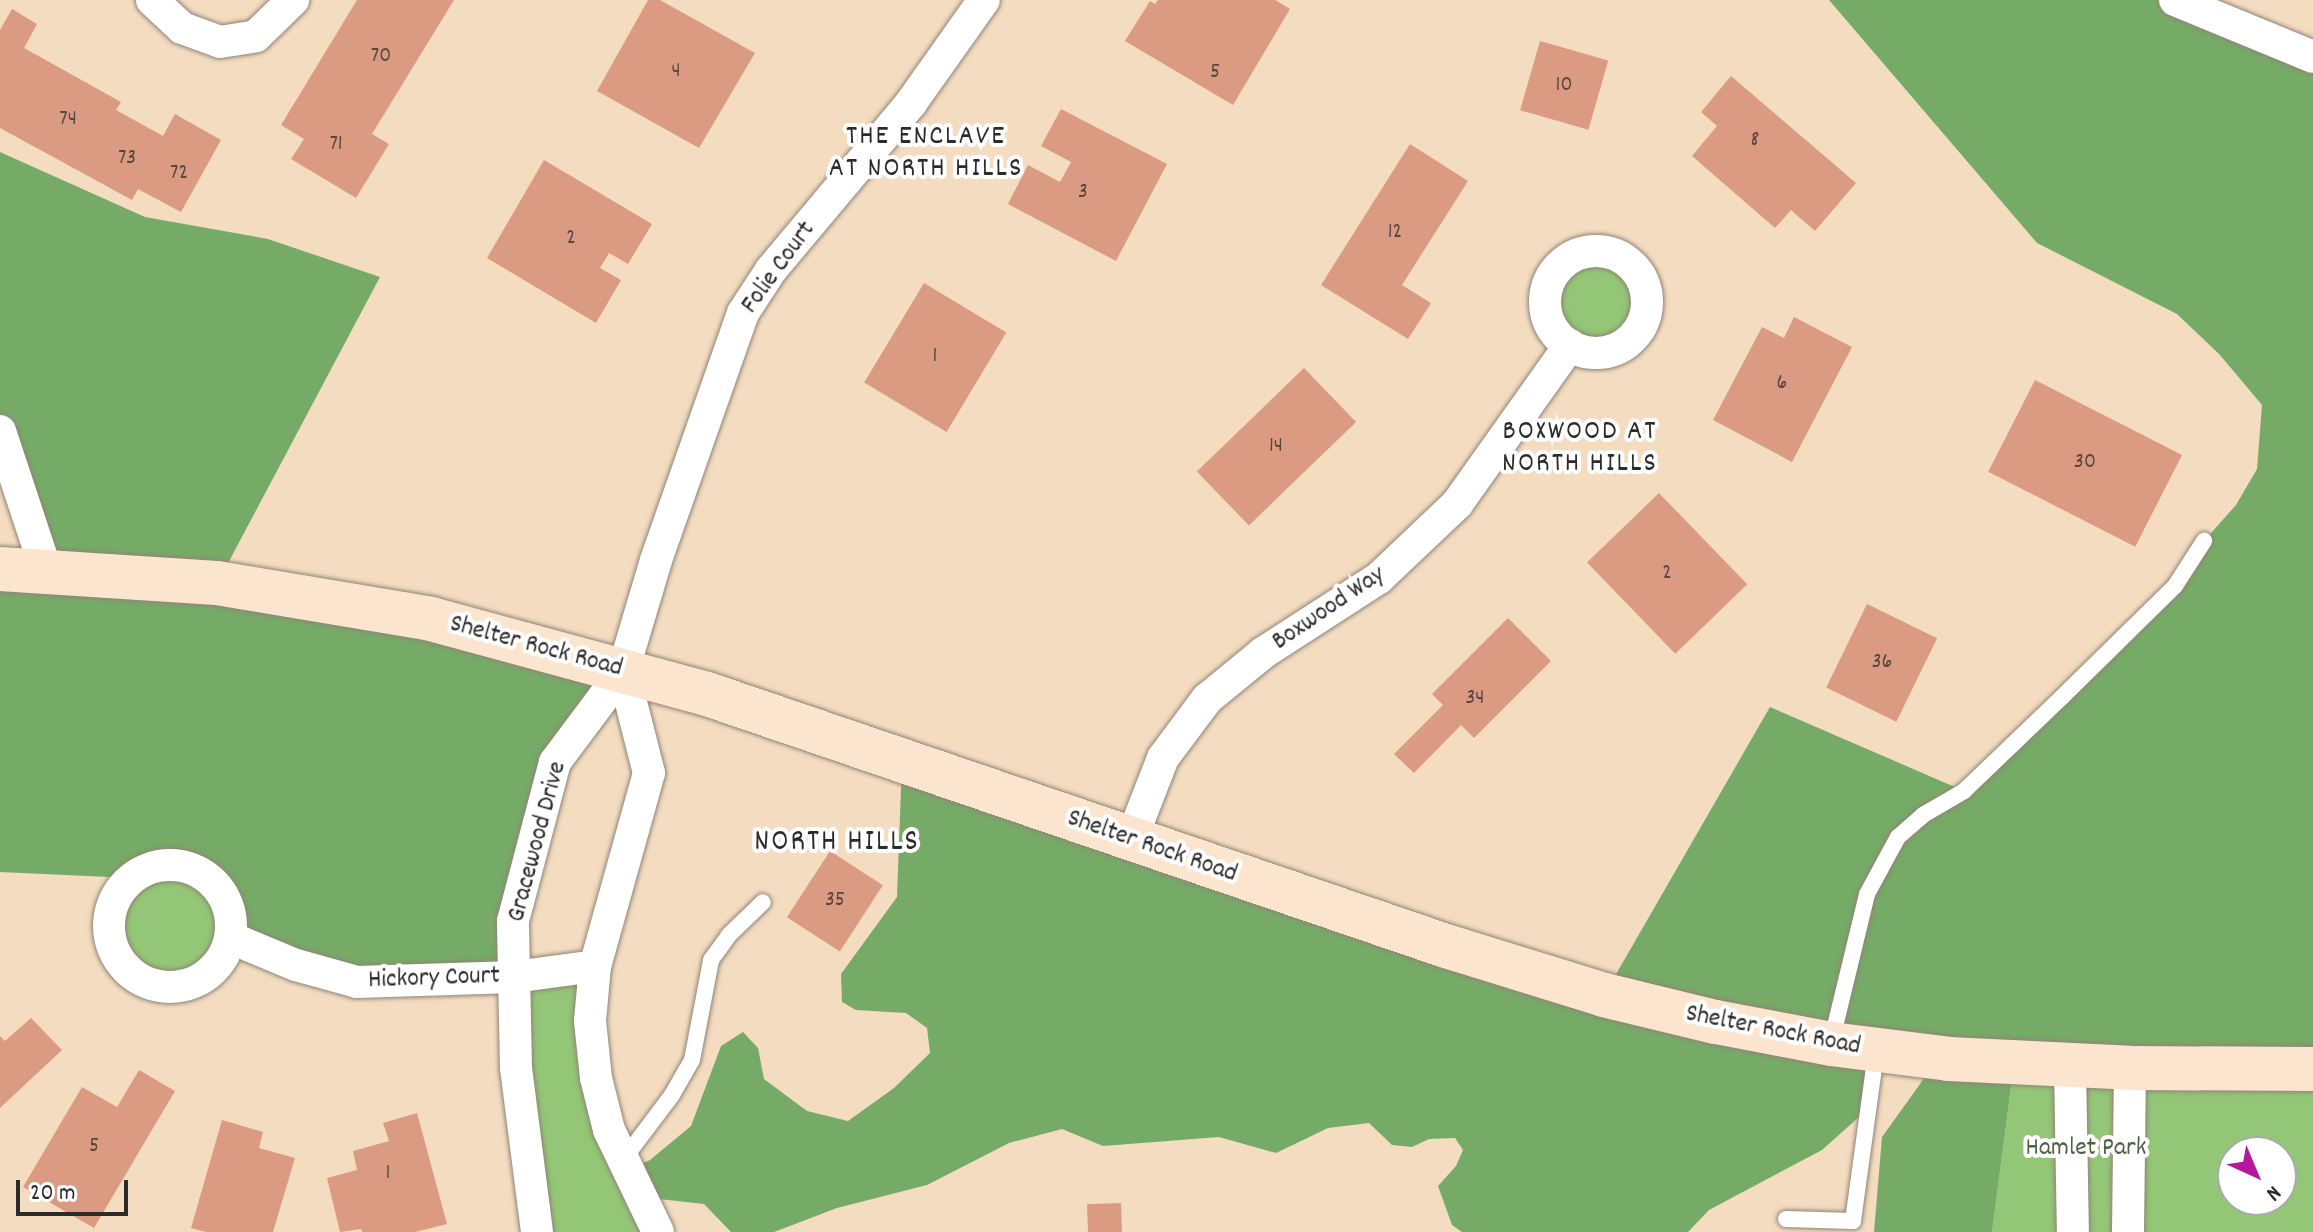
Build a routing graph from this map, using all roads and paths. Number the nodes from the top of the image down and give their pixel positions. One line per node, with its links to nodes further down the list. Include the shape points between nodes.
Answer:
1 (152, 0): 2 (street, via 182,28 220,42 256,36)
2 (293, 0)
3 (984, 0): 11 (street, Folie Court, via 911,103 771,270 743,313)
4 (2175, 0): 5 (street)
5 (2313, 57)
6 (1570, 345): 12 (street, Boxwood Way, via 1457,504 1379,578 1263,653 1207,699 1163,758)
7 (0, 431): 10 (street)
8 (2204, 541): 17 (lane, via 2175,586 2061,698 1964,791 1898,837 1867,894)
9 (0, 569): 10 (main road, Shelter Rock Road)
10 (46, 570): 11 (main road, Shelter Rock Road, via 217,583 431,619)
11 (623, 671): 12 (main road, Shelter Rock Road, via 707,694); 15 (street, via 649,773); 16 (street, Gracewood Drive, via 555,762 513,921)
12 (1131, 840): 17 (main road, Shelter Rock Road, via 1604,995)
13 (763, 902): 22 (lane, via 711,960 692,1060)
14 (231, 938): 16 (street, Hickory Court, via 296,965 357,982)
15 (595, 966): 16 (street, Hickory Court); 22 (street, via 590,1021 596,1078)
16 (514, 977): 24 (street, Gracewood Drive, via 516,1068)
17 (1831, 1044): 18 (main road, Shelter Rock Road)
18 (1876, 1051): 19 (main road, Shelter Rock Road); 23 (lane, via 1853,1221)
19 (2070, 1066): 20 (main road, Shelter Rock Road); 26 (street)
20 (2130, 1068): 21 (main road, Shelter Rock Road); 27 (street)
21 (2313, 1069)
22 (623, 1160): 25 (street)
23 (1786, 1219)
24 (537, 1232)
25 (658, 1232)
26 (2073, 1232)
27 (2128, 1232)

